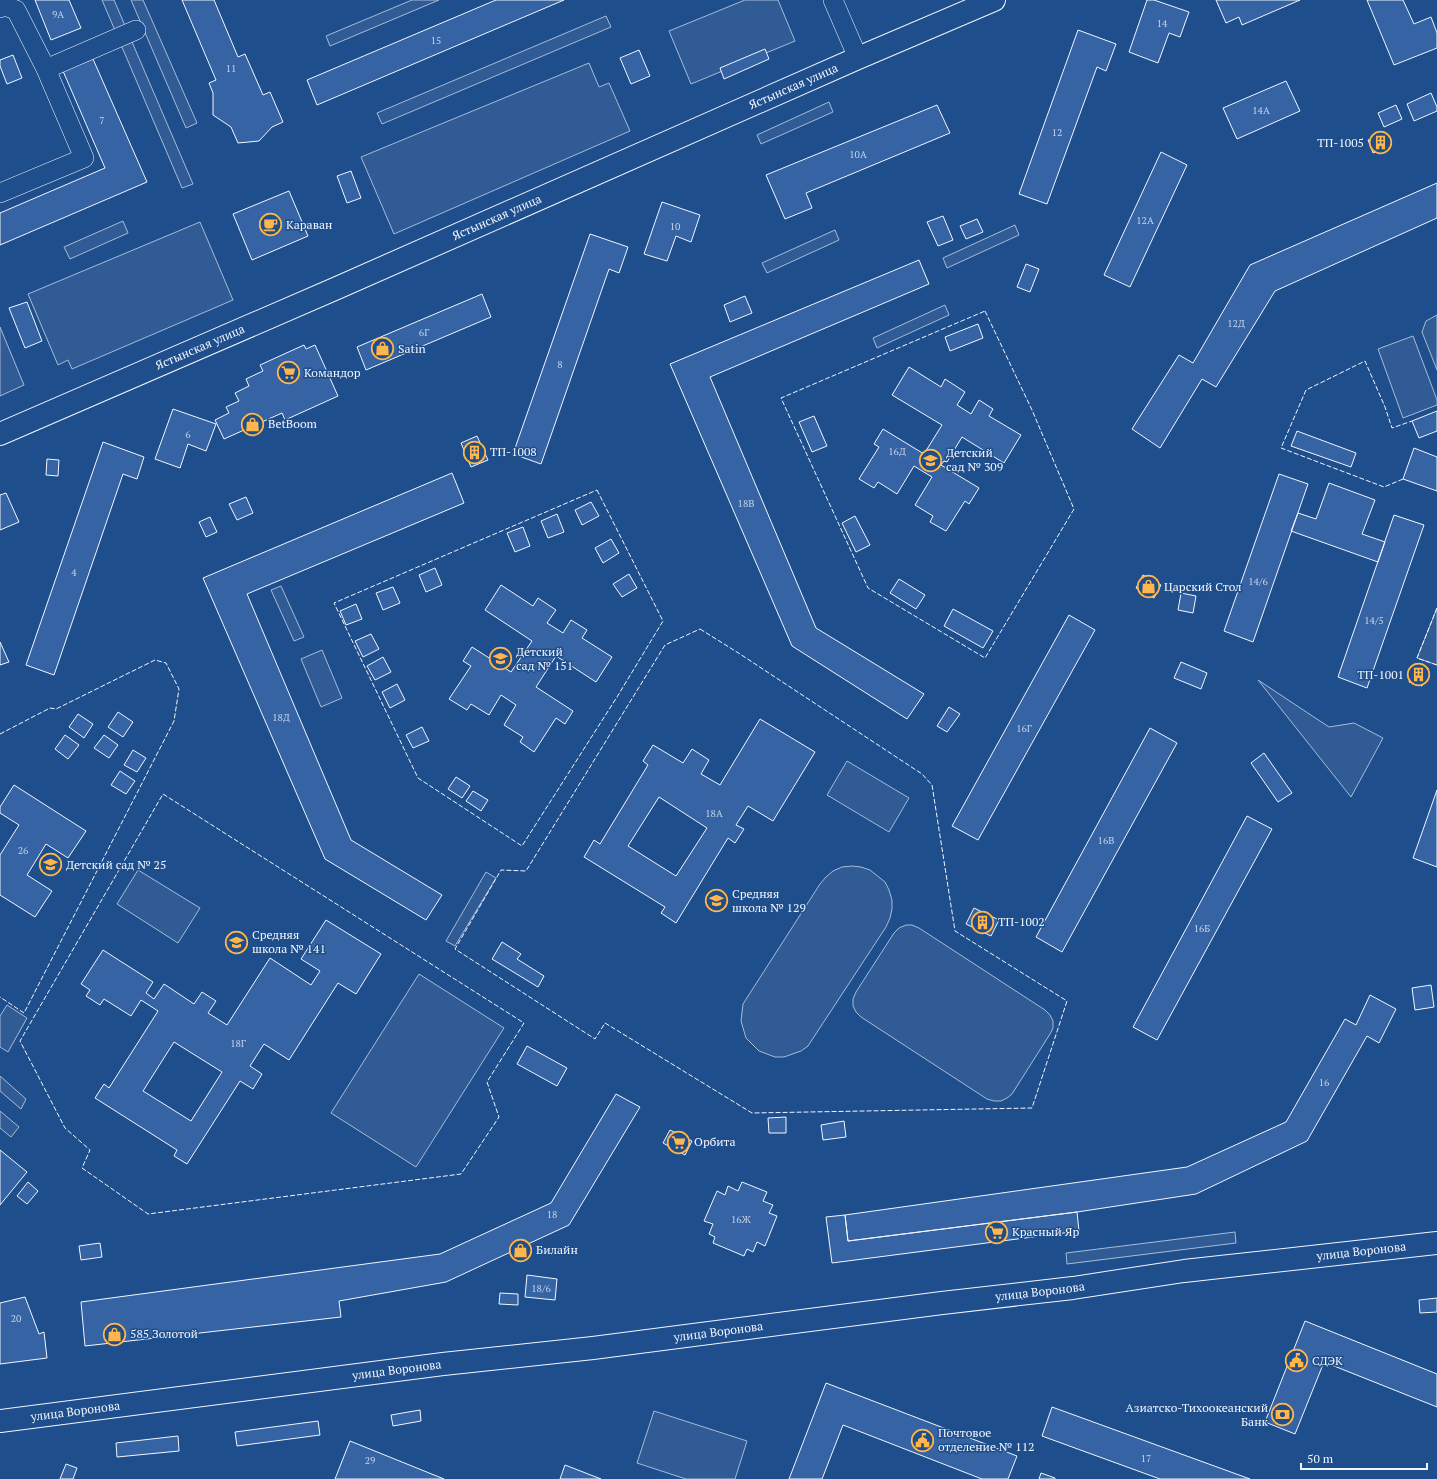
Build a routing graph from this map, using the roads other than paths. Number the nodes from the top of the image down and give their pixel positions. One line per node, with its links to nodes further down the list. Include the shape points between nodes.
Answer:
1 (834, 0): 5 (street)
2 (994, 0): 5 (main road, Ястынская улица)
3 (3, 4): 6 (street, via 16,10)
4 (136, 30): 6 (street)
5 (858, 58): 8 (main road, Ястынская улица)
6 (46, 69): 7 (street, via 84,158)
7 (0, 193)
8 (0, 434)
9 (1437, 1243): 10 (main road, улица Воронова, via 1206,1269 1074,1288 601,1347 443,1364)
10 (0, 1421)

